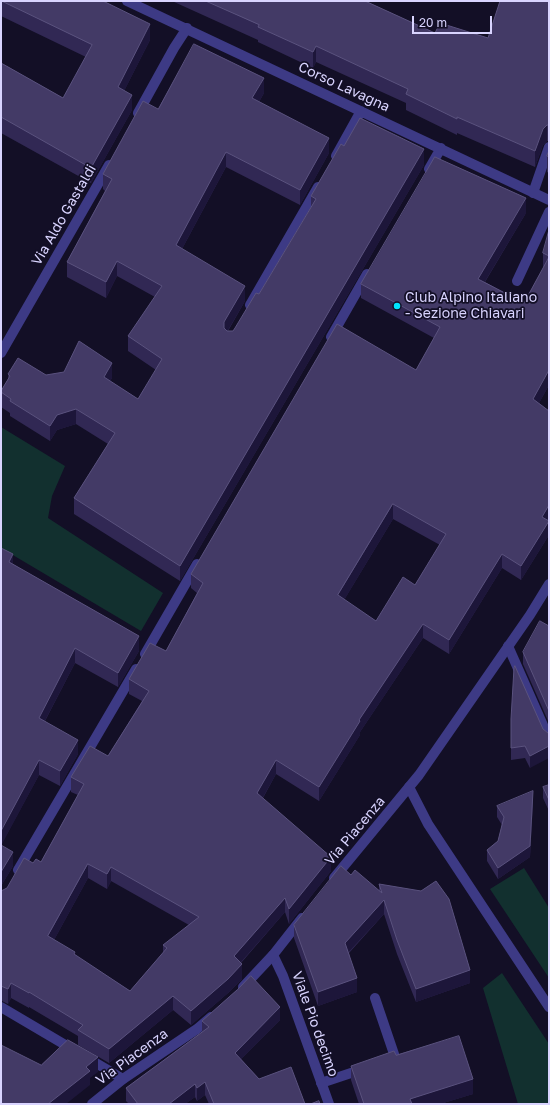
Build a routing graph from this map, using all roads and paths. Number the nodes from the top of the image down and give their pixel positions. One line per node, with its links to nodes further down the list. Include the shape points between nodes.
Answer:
1 (127, 1): 2 (street, Corso Lavagna)
2 (187, 28): 3 (street, Corso Lavagna); 4 (street)
3 (361, 111): 5 (street, Corso Lavagna); 8 (street)
4 (132, 124)
5 (441, 148): 9 (street); 11 (street, Corso Lavagna)
6 (549, 148): 11 (street)
7 (113, 158): 18 (street, Via Aldo Gastaldi)
8 (330, 166)
9 (424, 178)
10 (322, 180): 16 (street)
11 (533, 193): 12 (street, Corso Lavagna)
12 (549, 200)
13 (549, 212): 15 (street)
14 (372, 266): 17 (street)
15 (517, 281)
16 (246, 312)
17 (324, 348)
18 (1, 353)
19 (204, 552): 24 (street)
20 (549, 584): 21 (street, Via Piacenza)
21 (508, 646): 22 (street); 23 (street, Via Piacenza)
22 (549, 739)
23 (409, 787): 25 (street, Via Piacenza); 31 (street, via 428,824)
24 (13, 879)
25 (328, 885)
26 (309, 909): 27 (street)
27 (273, 955): 28 (street); 34 (street, Viale Pio decimo)
28 (238, 992)
29 (375, 998): 34 (street, via 394,1057)
30 (1, 1007): 33 (street)
31 (549, 1007)
32 (221, 1008): 33 (street, Via Piacenza, via 197,1029)
33 (123, 1079): 35 (street, Via Piacenza)
34 (321, 1083): 36 (street, Viale Pio decimo)
35 (92, 1104)
36 (329, 1104)

